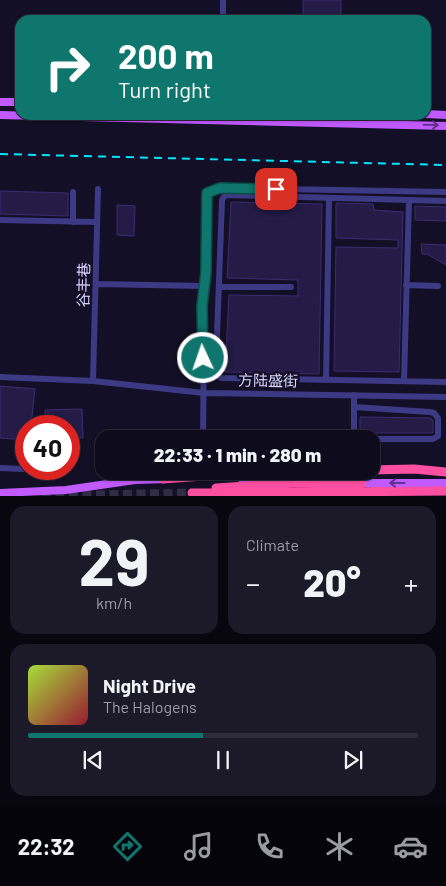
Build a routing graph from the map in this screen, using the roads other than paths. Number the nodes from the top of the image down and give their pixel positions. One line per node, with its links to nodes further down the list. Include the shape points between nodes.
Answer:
1 (222, 0): 2 (street)
2 (223, 15)
3 (0, 102): 4 (main road)
4 (15, 102)
5 (431, 114): 6 (main road)
6 (446, 114)
7 (0, 115): 8 (main road)
8 (15, 115)
9 (280, 120): 10 (main road, one-way to 10)
10 (446, 126)
11 (98, 189): 19 (street, 谷丰巷)
12 (73, 192): 18 (street)
13 (446, 192): 22 (street, via 220,188 207,193)
14 (329, 198): 15 (street); 23 (street, via 225,195 222,200); 27 (street)
15 (409, 200): 16 (street); 21 (street)
16 (446, 201)
17 (0, 220): 18 (street)
18 (73, 222): 19 (street)
19 (97, 222): 20 (street, 谷丰巷)
20 (96, 284): 22 (street); 28 (street, 谷丰巷)
21 (406, 285): 24 (street); 29 (street)
22 (204, 286): 31 (street)
23 (219, 286): 25 (street); 27 (street, via 217,374 221,378)
24 (438, 286)
25 (291, 287)
26 (0, 377): 28 (street, 方陆盛街)
27 (326, 380): 29 (street)
28 (94, 381): 31 (street, 方陆盛街)
29 (404, 381): 30 (street)
30 (446, 382)
31 (204, 393): 32 (street, 方陆盛街); 35 (street)
32 (354, 395): 33 (street, 方陆盛街); 34 (street)
33 (446, 397)
34 (354, 408): 36 (street); 37 (street, via 430,412 438,418 438,436 433,439)
35 (203, 430)
36 (354, 430)
37 (380, 439)
38 (0, 468): 39 (street)
39 (15, 469)
40 (380, 470): 41 (highway)
41 (446, 472)
42 (129, 480): 47 (main road, via 66,490)
43 (326, 480): 44 (main road)
44 (362, 483): 45 (main road, one-way to 44); 46 (highway, via 239,485 192,493)
45 (446, 483)
46 (446, 491)
47 (0, 493)

